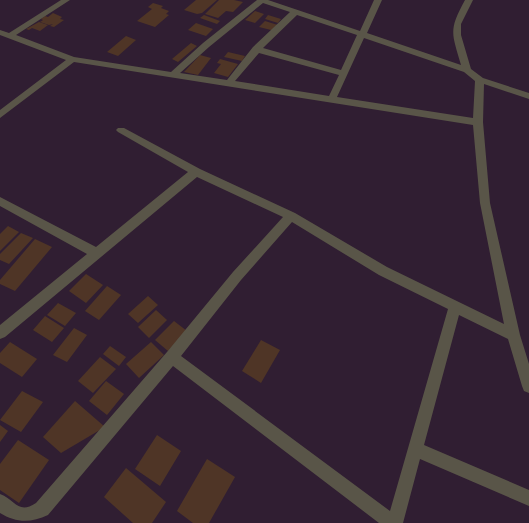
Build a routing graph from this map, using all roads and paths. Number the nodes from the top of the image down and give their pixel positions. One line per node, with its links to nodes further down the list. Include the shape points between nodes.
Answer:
1 (66, 0): 8 (street)
2 (262, 0): 5 (street); 13 (street)
3 (378, 0): 7 (street)
4 (469, 0): 11 (street, via 457,24 458,41)
5 (295, 12): 7 (street); 9 (street)
6 (0, 32): 8 (street)
7 (363, 34): 11 (street); 12 (street)
8 (10, 36): 10 (street)
9 (256, 50): 12 (street); 15 (street)
10 (72, 59): 13 (street); 18 (street)
11 (467, 70): 14 (street)
12 (345, 74): 17 (street)
13 (172, 75): 15 (street)
14 (480, 80): 16 (street); 19 (street)
15 (229, 83): 17 (street)
16 (529, 96)
17 (332, 99): 19 (street)
18 (0, 116)
19 (478, 122): 27 (street, via 485,203)
20 (121, 130): 21 (street)
21 (196, 172): 23 (street); 24 (street)
22 (0, 202): 24 (street)
23 (291, 216): 25 (street, via 383,271); 28 (street, via 237,276)
24 (96, 253): 26 (street)
25 (455, 306): 27 (street); 30 (street)
26 (0, 333)
27 (514, 335): 29 (street)
28 (172, 357): 32 (street, via 39,511 30,518 23,518); 33 (street)
29 (529, 386)
30 (416, 449): 31 (street); 33 (street)
31 (529, 498)
32 (0, 502)
33 (393, 523)

